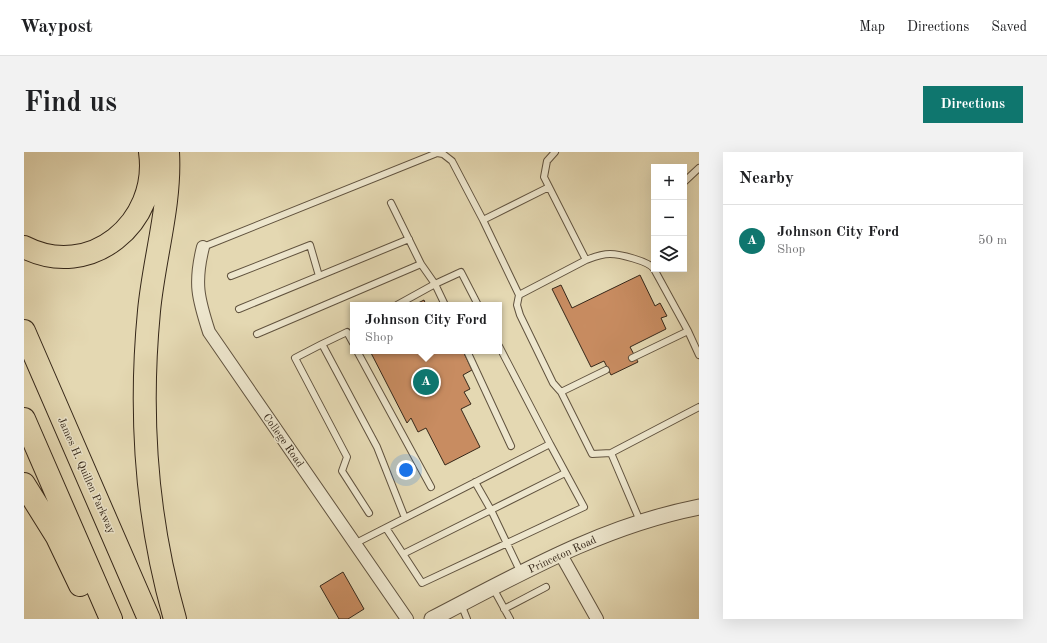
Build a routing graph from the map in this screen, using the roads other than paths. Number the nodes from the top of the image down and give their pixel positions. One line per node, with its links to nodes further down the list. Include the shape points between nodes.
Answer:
1 (150, 152): 10 (highway, via 149,182 145,200 137,216 119,237 92,252 63,257 47,256)
2 (168, 152): 63 (highway, via 166,197 149,310 143,380 147,478 155,534)
3 (555, 152): 6 (lane, via 544,169 544,177)
4 (699, 168): 5 (lane)
5 (687, 179)
6 (549, 187): 8 (lane); 12 (lane)
7 (391, 203): 9 (lane)
8 (482, 220): 11 (lane, via 452,161 437,153); 19 (lane)
9 (409, 239): 13 (lane); 17 (lane)
10 (24, 247)
11 (203, 248): 52 (street, College Road, via 198,267 198,297 209,332)
12 (586, 260): 14 (lane, via 601,254 611,254 644,262); 19 (lane)
13 (421, 264): 18 (lane); 27 (lane)
14 (651, 267)
15 (656, 272): 26 (lane)
16 (231, 276): 17 (lane, via 310,245)
17 (319, 276): 23 (lane)
18 (435, 284): 20 (lane); 21 (lane); 22 (lane, via 461,272)
19 (519, 295): 35 (lane, via 517,305 520,314 553,383)
20 (402, 302)
21 (444, 302)
22 (476, 302)
23 (239, 309)
24 (350, 330): 28 (lane)
25 (24, 331): 62 (highway, James H. Quillen Parkway)
26 (688, 331): 32 (lane); 33 (lane)
27 (257, 334)
28 (322, 344): 47 (lane, via 295,358 347,457 342,471); 48 (lane, via 377,448)
29 (502, 352): 38 (lane)
30 (359, 354): 44 (lane)
31 (467, 354): 39 (lane)
32 (699, 355)
33 (632, 358)
34 (606, 370): 35 (lane)
35 (561, 392): 40 (lane, via 592,454)
36 (699, 407): 40 (lane)
37 (24, 419): 61 (highway)
38 (550, 444): 41 (lane); 42 (lane)
39 (511, 446)
40 (611, 453): 49 (lane)
41 (565, 473): 46 (lane); 51 (lane, via 584,506)
42 (475, 482): 46 (lane); 48 (lane)
43 (24, 484): 60 (highway, via 57,537)
44 (431, 487)
45 (699, 507): 49 (street, Princeton Road)
46 (491, 510): 51 (lane); 54 (lane)
47 (370, 513)
48 (405, 518): 50 (lane)
49 (640, 521): 53 (street, Princeton Road)
50 (386, 528): 52 (lane); 54 (lane)
51 (507, 543): 54 (lane, via 422,583); 55 (lane)
52 (356, 544): 64 (street, College Road)
53 (560, 553): 55 (street, Princeton Road); 68 (street)
54 (403, 554)
55 (521, 573): 57 (street, Princeton Road)
56 (546, 587): 59 (lane)
57 (492, 588): 58 (street, Princeton Road); 59 (lane)
58 (461, 604): 65 (street, Princeton Road); 66 (lane)
59 (504, 610): 67 (lane)
60 (95, 619)
61 (111, 619)
62 (149, 619)
63 (175, 619)
64 (407, 619)
65 (432, 619)
66 (467, 619)
67 (510, 619)
68 (597, 619)

